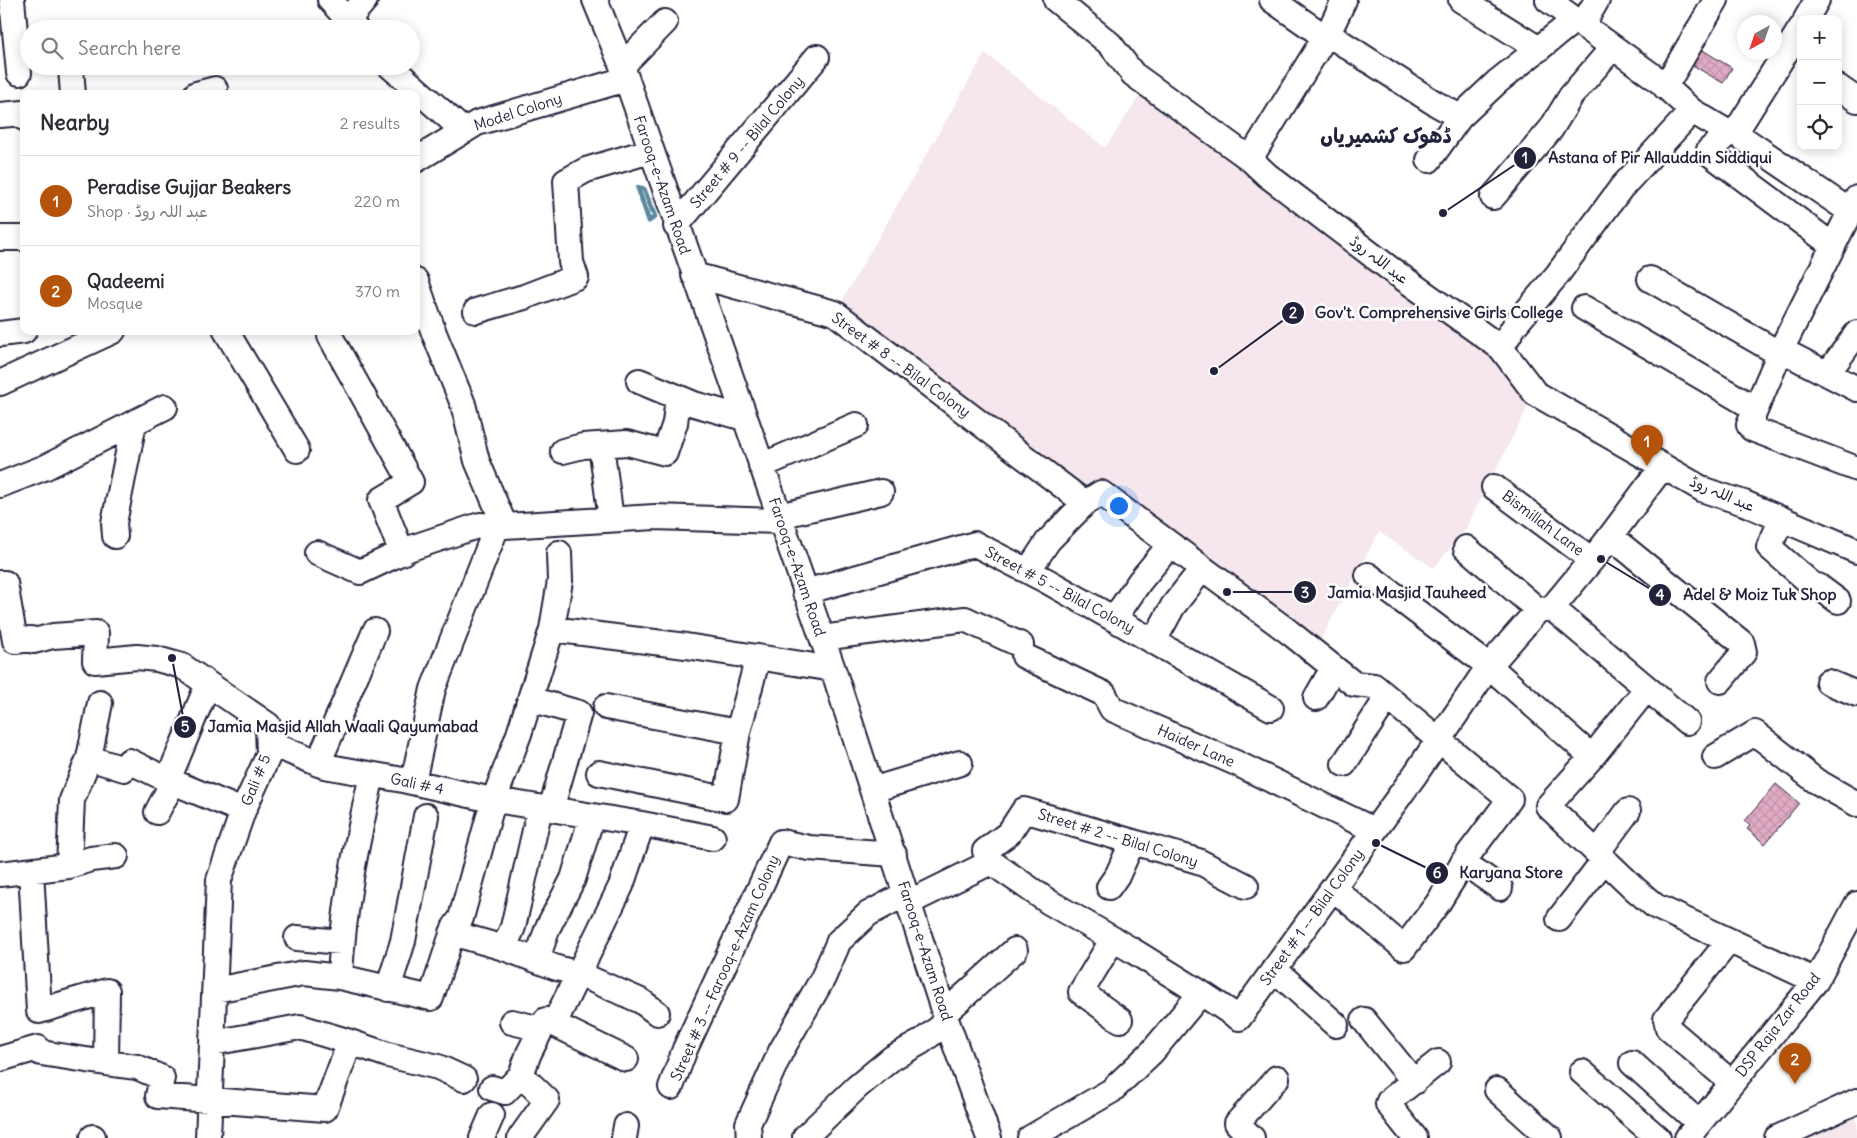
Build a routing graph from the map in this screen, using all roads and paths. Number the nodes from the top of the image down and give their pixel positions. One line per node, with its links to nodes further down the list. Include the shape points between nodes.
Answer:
1 (12, 0): 24 (street)
2 (330, 0): 14 (street)
3 (365, 0): 15 (street)
4 (595, 0): 23 (street, Farooq-e-Azam Road)
5 (1056, 0): 41 (street, عبد اللہ روڈ, via 1110,44 1133,74)
6 (1272, 0): 19 (street)
7 (1344, 0): 19 (street)
8 (1462, 0): 21 (street)
9 (1548, 0): 17 (street)
10 (1597, 0): 17 (street)
11 (1716, 0): 27 (street)
12 (1817, 0): 13 (street)
13 (1808, 15)
14 (348, 20)
15 (354, 20)
16 (665, 22): 23 (street)
17 (1579, 22): 20 (street); 21 (street)
18 (1797, 34): 38 (street)
19 (1326, 35): 36 (street); 41 (street)
20 (1613, 47): 27 (street); 43 (street, via 1572,96 1551,129)
21 (1539, 49): 36 (street)
22 (817, 57): 45 (street, Street # 9 -- Bilal Colony)
23 (624, 72): 37 (street, Model Colony, via 477,123); 39 (street, Farooq-e-Azam Road)
24 (19, 73)
25 (71, 75): 28 (street)
26 (400, 75): 29 (street)
27 (1665, 87): 33 (street)
28 (73, 90)
29 (417, 90)
30 (1842, 90): 32 (street)
31 (420, 92): 37 (street)
32 (1857, 100)
33 (1692, 110): 38 (street); 60 (street, via 1621,188 1557,275 1515,324)
34 (20, 113): 35 (street)
35 (0, 116)
36 (1460, 117): 42 (street)
37 (464, 131): 40 (street, Model Colony)
38 (1732, 133): 44 (street); 48 (street, via 1709,154)
39 (650, 151): 45 (street, Farooq-e-Azam Road); 53 (street, via 586,170 566,181 571,262 576,276 524,297)
40 (420, 158)
41 (1250, 159): 60 (street, عبد اللہ روڈ, via 1389,268)
42 (1429, 160)
43 (1493, 197)
44 (1854, 205): 48 (street)
45 (676, 226): 49 (street, Farooq-e-Azam Road)
46 (0, 238): 47 (street)
47 (20, 238)
48 (1832, 245): 61 (street)
49 (694, 275): 69 (street, Farooq-e-Azam Road); 81 (street, Street # 8 -- Bilal Colony, via 835,313)
50 (1650, 278): 61 (street)
51 (420, 293): 85 (street, via 463,404 477,461)
52 (1584, 308): 68 (street)
53 (476, 311)
54 (20, 332): 56 (street)
55 (1857, 333): 62 (street)
56 (0, 334)
57 (104, 335): 64 (street)
58 (228, 335): 73 (street)
59 (330, 336): 92 (street, via 411,482 381,500)
60 (1501, 348): 76 (street, عبد اللہ روڈ, via 1535,393)
61 (1780, 352): 62 (street); 68 (street)
62 (1828, 373): 65 (street)
63 (639, 381): 66 (street)
64 (0, 383)
65 (1857, 389)
66 (678, 398): 69 (street); 72 (street, via 675,424 665,453 627,444)
67 (165, 407): 70 (street)
68 (1756, 408): 77 (street, via 1749,425 1752,429)
69 (744, 418): 75 (street, Farooq-e-Azam Road)
70 (134, 423): 78 (street, via 46,467); 86 (street, via 114,523)
71 (856, 425): 75 (street)
72 (601, 445): 74 (street); 83 (street)
73 (297, 450)
74 (563, 451)
75 (761, 466): 82 (street, Farooq-e-Azam Road)
76 (1663, 466): 84 (street, عبد اللہ روڈ, via 1704,490); 87 (street, Street # 1 -- Bilal Colony)
77 (1857, 469)
78 (0, 484)
79 (1494, 486): 94 (street, Bismillah Lane)
80 (881, 492): 82 (street)
81 (1085, 504): 88 (street, via 1101,494); 96 (street, via 1048,540)
82 (779, 518): 83 (street); 99 (street, Farooq-e-Azam Road)
83 (611, 519): 85 (street)
84 (1782, 519): 90 (street, عبد اللہ روڈ); 100 (street, via 1769,547 1815,587)
85 (501, 526): 92 (street, via 480,525); 135 (street, via 433,689)
86 (115, 536)
87 (1611, 536): 94 (street, Street # 1 -- Bilal Colony); 111 (street, via 1742,643 1744,652)
88 (1170, 545): 95 (street); 102 (street)
89 (1466, 548): 101 (street)
90 (1857, 551)
91 (317, 553): 92 (street, via 360,572)
92 (402, 553)
93 (559, 553): 103 (street, via 560,581)
94 (1592, 560): 101 (street, Street # 1 -- Bilal Colony)
95 (1202, 569): 106 (street, via 1173,606); 109 (street)
96 (1028, 572): 99 (street, Street # 5 -- Bilal Colony, via 975,544); 102 (street, Street # 5 -- Bilal Colony)
97 (1368, 575): 108 (street)
98 (0, 583): 113 (street, via 6,583 15,641 31,639 34,642 54,636 96,633 95,661 137,657 157,659 182,666)
99 (806, 592): 105 (street, Farooq-e-Azam Road)
100 (1838, 601)
101 (1545, 609): 108 (street, Street # 1 -- Bilal Colony); 114 (street)
102 (1114, 619): 106 (street, Street # 5 -- Bilal Colony)
103 (552, 629): 107 (street); 118 (street)
104 (375, 631): 130 (street)
105 (822, 638): 110 (street, Farooq-e-Azam Road); 146 (street, Haider Lane, via 965,619 1104,694 1112,709 1236,763)
106 (1154, 641): 121 (street, Street # 5 -- Bilal Colony)
107 (758, 657): 110 (street); 124 (street)
108 (1489, 666): 125 (street, Street # 1 -- Bilal Colony); 128 (street)
109 (1333, 668): 116 (street); 117 (street, via 1354,684 1374,686)
110 (833, 669): 136 (street, Farooq-e-Azam Road)
111 (1720, 681)
112 (1828, 682): 115 (street)
113 (208, 684): 123 (street); 134 (street)
114 (1647, 688): 122 (street); 128 (street)
115 (1857, 694)
116 (1316, 698)
117 (1387, 698): 125 (street); 131 (street)
118 (530, 699): 137 (street); 139 (street, via 579,713)
119 (100, 704): 127 (street)
120 (606, 707): 124 (street)
121 (1271, 708)
122 (1687, 722)
123 (268, 725): 130 (street, Gali # 4, via 272,744); 140 (street, Gali # 5, via 269,754)
124 (738, 732): 132 (street, via 726,799)
125 (1438, 739): 146 (street, Street # 1 -- Bilal Colony); 153 (street, via 1510,799)
126 (1715, 757): 138 (street, via 1755,733 1816,781)
127 (88, 758): 134 (street, via 124,770 129,761); 154 (street, via 72,800)
128 (1592, 758): 151 (street, via 1548,806)
129 (960, 763): 136 (street)
130 (318, 764): 133 (street, Gali # 4)
131 (1344, 764)
132 (599, 773)
133 (372, 774): 135 (street, Gali # 4); 168 (street, via 354,860)
134 (171, 781): 140 (street); 142 (street)
135 (413, 782): 137 (street, Gali # 4)
136 (872, 790): 149 (street, Farooq-e-Azam Road)
137 (495, 800): 139 (street, Gali # 4); 164 (street, via 461,918)
138 (1857, 804)
139 (546, 809): 143 (street, Gali # 4); 169 (street, via 514,927)
140 (243, 811): 177 (street, Gali # 5, via 219,880)
141 (1628, 811): 151 (street)
142 (157, 812)
143 (588, 815): 145 (street, Gali # 4); 171 (street, via 572,879 548,927)
144 (426, 816): 176 (street, via 403,941)
145 (642, 824): 147 (street, Gali # 4); 173 (street, via 621,886)
146 (1374, 830): 159 (street, Street # 1 -- Bilal Colony)
147 (713, 838)
148 (1132, 843): 152 (street, Street # 2 -- Bilal Colony, via 1024,810 1009,834 985,851); 157 (street, Street # 2 -- Bilal Colony, via 1198,861); 158 (street)
149 (894, 854): 161 (street, Farooq-e-Azam Road); 199 (street, Street # 3 -- Farooq-e-Azam Colony, via 809,848 781,842 685,1049)
150 (116, 856): 154 (street)
151 (1600, 856): 163 (street); 167 (street, via 1655,906)
152 (992, 862): 161 (street); 166 (street, via 1049,902)
153 (1463, 862): 159 (street, via 1438,903 1404,948); 160 (street)
154 (69, 866): 155 (street)
155 (31, 871): 156 (street); 191 (street, via 39,1011 107,991)
156 (0, 874)
157 (1246, 886)
158 (1109, 887)
159 (1333, 888): 172 (street, Street # 1 -- Bilal Colony)
160 (1500, 888)
161 (909, 898): 180 (street, Farooq-e-Azam Road); 205 (street, via 868,914 840,942 781,1051)
162 (1857, 904): 175 (street, DSP Raja Zar Road)
163 (1559, 919)
164 (452, 933): 169 (street); 176 (street, via 431,998)
165 (296, 938): 168 (street)
166 (1113, 939): 178 (street); 181 (street, via 1081,992)
167 (1729, 941): 175 (street); 198 (street, via 1666,1023)
168 (342, 942): 174 (street)
169 (504, 948): 171 (street)
170 (1015, 950): 180 (street)
171 (537, 959): 173 (street)
172 (1274, 969): 178 (street, Street # 1 -- Bilal Colony, via 1238,1018); 184 (street)
173 (579, 974): 179 (street, via 641,1001); 185 (street)
174 (340, 977): 176 (street); 177 (street, via 304,973)
175 (1816, 980): 198 (street, DSP Raja Zar Road)
176 (388, 989)
177 (215, 990): 187 (street, Gali # 5)
178 (1201, 993): 212 (street, via 1152,1052 1111,1091)
179 (656, 1013)
180 (946, 1017): 210 (street, via 921,1042 892,1058 857,1087); 211 (street, Farooq-e-Azam Road)
181 (1120, 1020)
182 (1364, 1020): 197 (street)
183 (512, 1022): 185 (street)
184 (1336, 1025)
185 (547, 1026): 189 (street); 194 (street, via 529,1053)
186 (350, 1042): 187 (street, via 300,1028); 196 (street, via 438,1067); 202 (street, via 325,1109)
187 (212, 1043): 202 (street, Gali # 5)
188 (0, 1059): 191 (street, via 38,1048 40,1053)
189 (626, 1059)
190 (1438, 1062): 197 (street)
191 (106, 1063): 202 (street, via 137,1067 162,1078 158,1096)
192 (1632, 1063): 206 (street)
193 (1582, 1072): 216 (street)
194 (521, 1075): 200 (street, via 505,1092); 209 (street, via 547,1100)
195 (1278, 1078): 213 (street, via 1237,1123)
196 (464, 1079)
197 (1414, 1082): 214 (street, via 1388,1104)
198 (1732, 1083): 206 (street, DSP Raja Zar Road)
199 (671, 1087)
200 (492, 1088)
201 (1498, 1090): 215 (street)
202 (210, 1100): 207 (street, Gali # 5)
203 (1857, 1101): 217 (street)
204 (492, 1115): 208 (street)
205 (748, 1131)
206 (1693, 1131)
207 (208, 1138)
208 (482, 1138)
209 (520, 1138)
210 (806, 1138)
211 (989, 1138)
212 (1030, 1138)
213 (1252, 1138)
214 (1415, 1138)
215 (1550, 1138)
216 (1658, 1138)
217 (1777, 1138)

